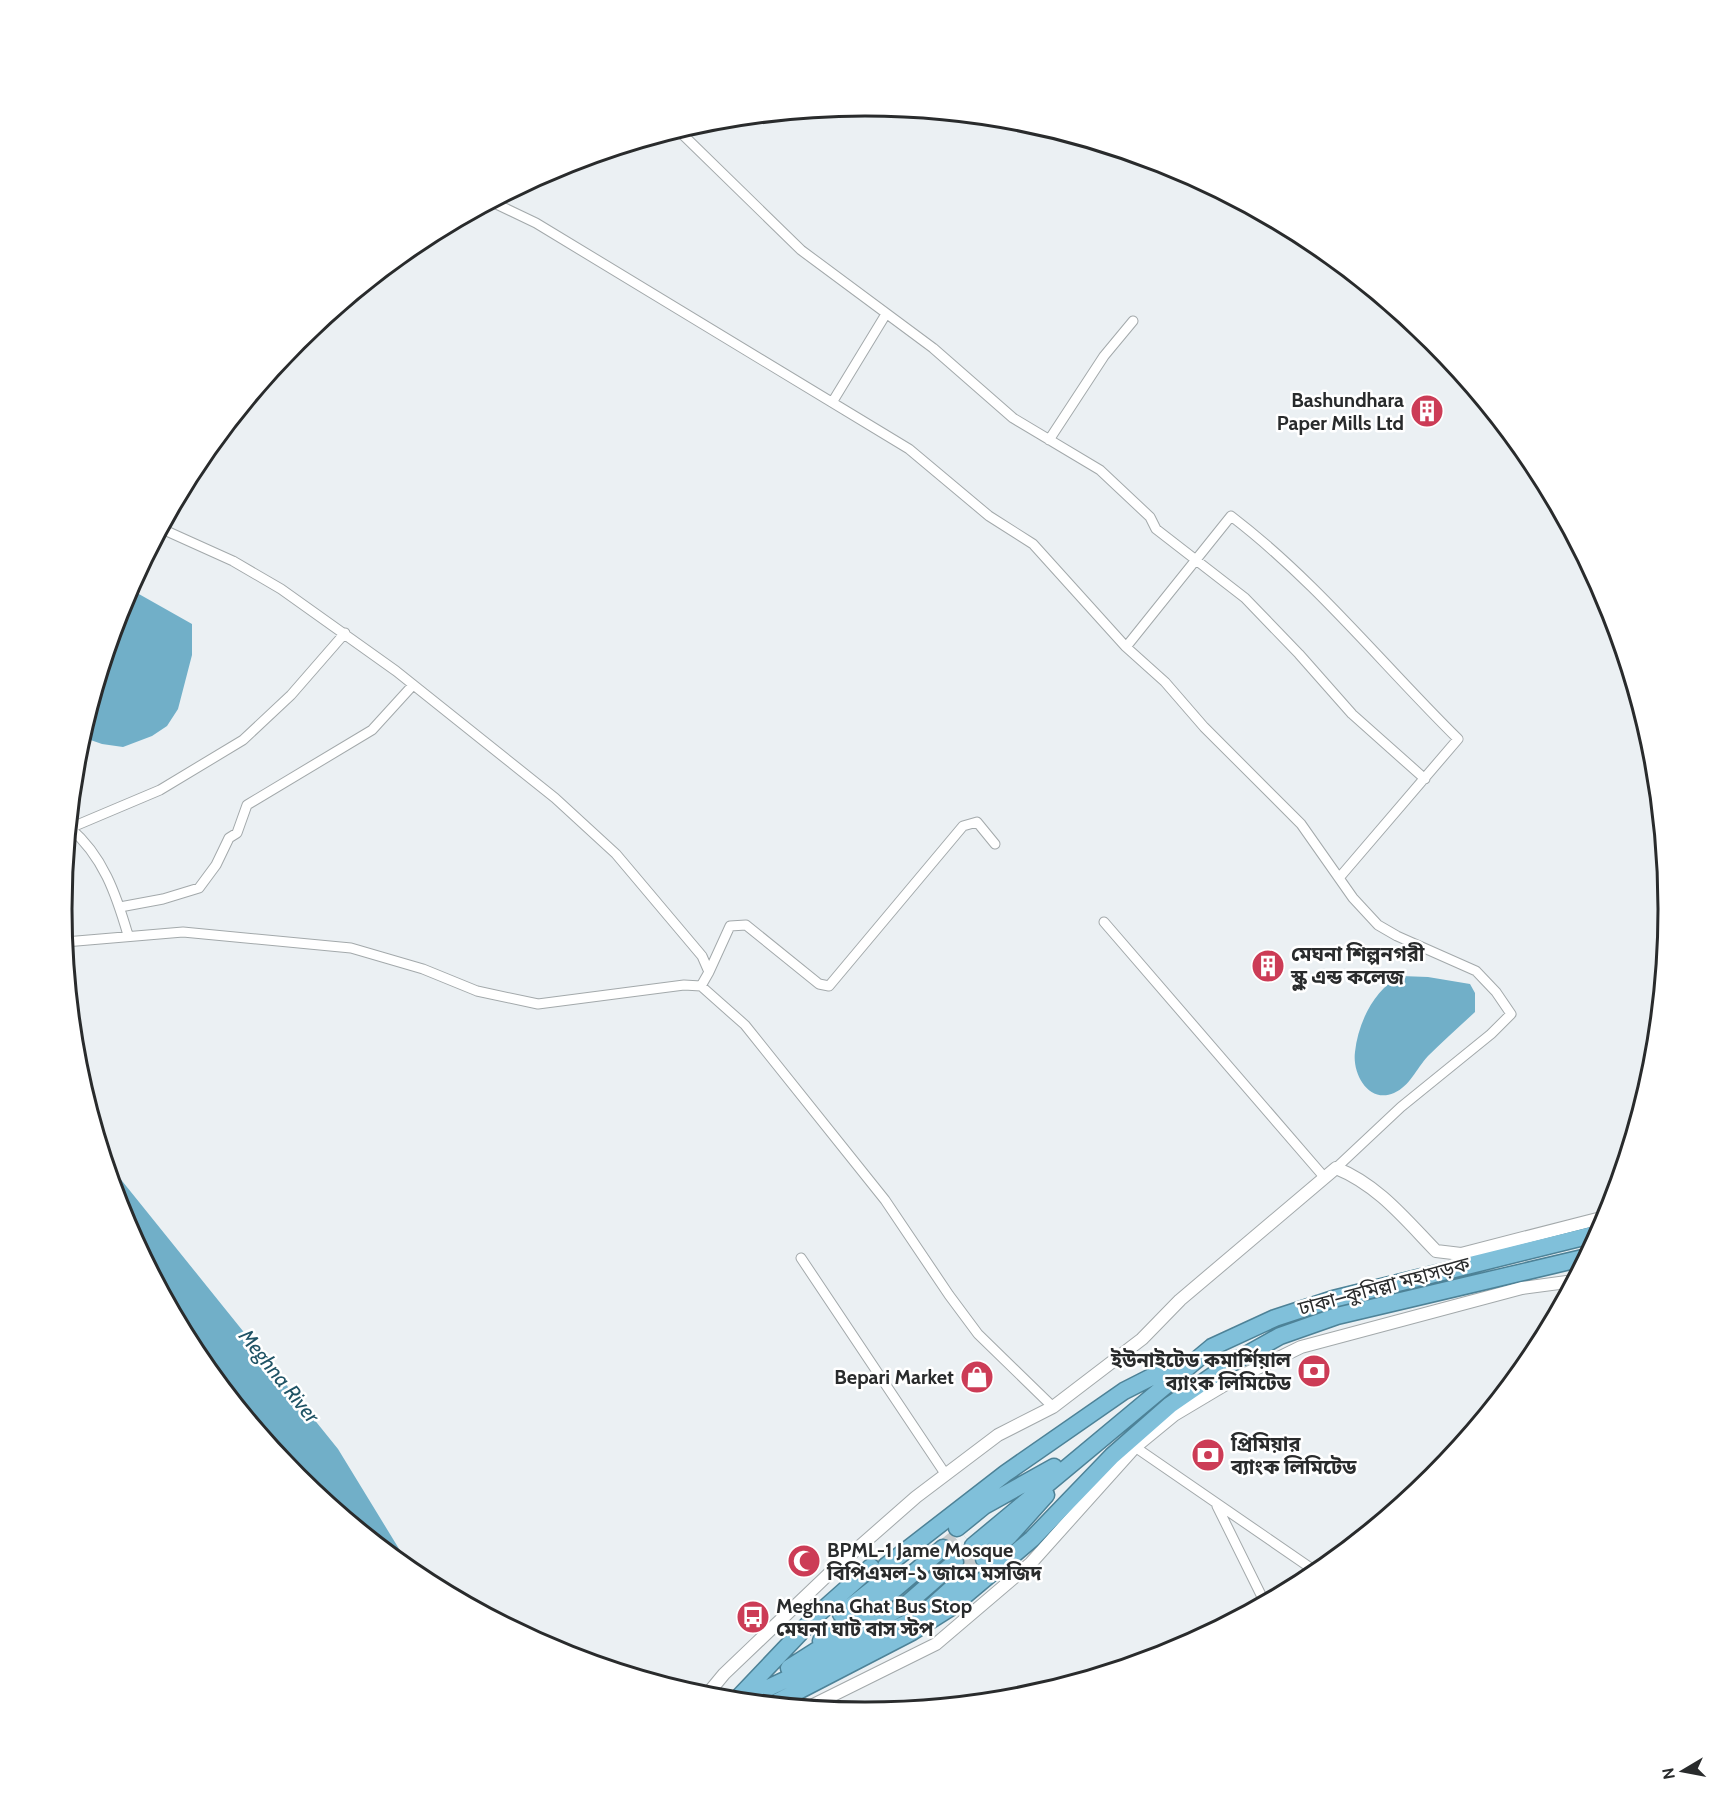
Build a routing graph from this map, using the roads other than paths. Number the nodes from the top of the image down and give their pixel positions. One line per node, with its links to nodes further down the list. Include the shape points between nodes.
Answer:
1 (685, 137): 3 (street, via 801,250)
2 (500, 206): 5 (street, via 537,223)
3 (886, 314): 5 (street); 6 (street, via 1013,418)
4 (1133, 321): 6 (street, via 1104,356)
5 (833, 402): 10 (street, via 909,449 989,516 1033,544)
6 (1049, 440): 8 (street, via 1100,470 1150,517 1156,528)
7 (168, 532): 9 (street, via 233,561)
8 (1196, 559): 10 (street); 12 (street, via 1245,598 1352,714); 12 (street, via 1231,516 1283,558 1344,616 1373,653 1458,739)
9 (345, 633): 11 (street); 13 (street, via 291,695 243,740 160,790)
10 (1126, 647): 16 (street, via 1165,682 1301,824)
11 (413, 685): 17 (street, via 372,730 247,805 237,833 229,838 199,888); 21 (street, via 555,798 616,854 702,956)
12 (1425, 779): 16 (street)
13 (77, 825)
14 (76, 835): 17 (street, via 96,856)
15 (995, 843): 21 (street, via 977,822 963,826 829,986 819,984 746,925 738,923 730,926)
16 (1340, 878): 23 (street, via 1378,925 1476,971 1511,1014)
17 (120, 907): 19 (street)
18 (1104, 922): 24 (street)
19 (128, 935): 20 (street); 22 (street, via 183,932 351,948 423,969 477,991 538,1004 684,984)
20 (73, 941)
21 (709, 972): 22 (street)
22 (701, 986): 31 (street, via 745,1024 818,1114 885,1200 978,1334)
23 (1336, 1168): 24 (street); 25 (street, via 1360,1178 1381,1194 1436,1251 1448,1254)
24 (1325, 1178): 31 (street, via 1180,1300 1142,1339)
25 (1596, 1219)
26 (1588, 1236): 30 (highway, ঢাকা–কুমিল্লা মহাসড়ক, via 1333,1299 1275,1318)
27 (801, 1258): 34 (street)
28 (1577, 1259): 43 (highway, ঢাকা–কুমিল্লা মহাসড়ক, via 1337,1316 1280,1336 1228,1365 1170,1405 1112,1456 1032,1539 950,1608)
29 (1565, 1282): 32 (street, via 1522,1288 1301,1347 1202,1398 1174,1415)
30 (1212, 1347): 33 (highway, ঢাকা–কুমিল্লা মহাসড়ক); 36 (highway, ঢাকা–কুমিল্লা মহাসড়ক, via 1124,1391 1006,1473)
31 (1053, 1407): 34 (street, via 998,1435)
32 (1136, 1447): 35 (street); 44 (street, via 1031,1563 960,1625 928,1648)
33 (1087, 1449): 33 (highway, ঢাকা–কুমিল্লা মহাসড়ক, via 984,1506 970,1543)
34 (946, 1475): 39 (street, via 834,1569)
35 (1216, 1504): 37 (street); 38 (street)
36 (949, 1555): 40 (highway, ঢাকা–কুমিল্লা মহাসড়ক, via 882,1570 783,1653); 41 (highway, ঢাকা–কুমিল্লা মহাসড়ক); 42 (highway, ঢাকা–কুমিল্লা মহাসড়ক, via 908,1603)
37 (1309, 1567)
38 (1262, 1597)
39 (712, 1688)
40 (744, 1693)
41 (748, 1694)
42 (749, 1694)
43 (784, 1698)
44 (821, 1701)

